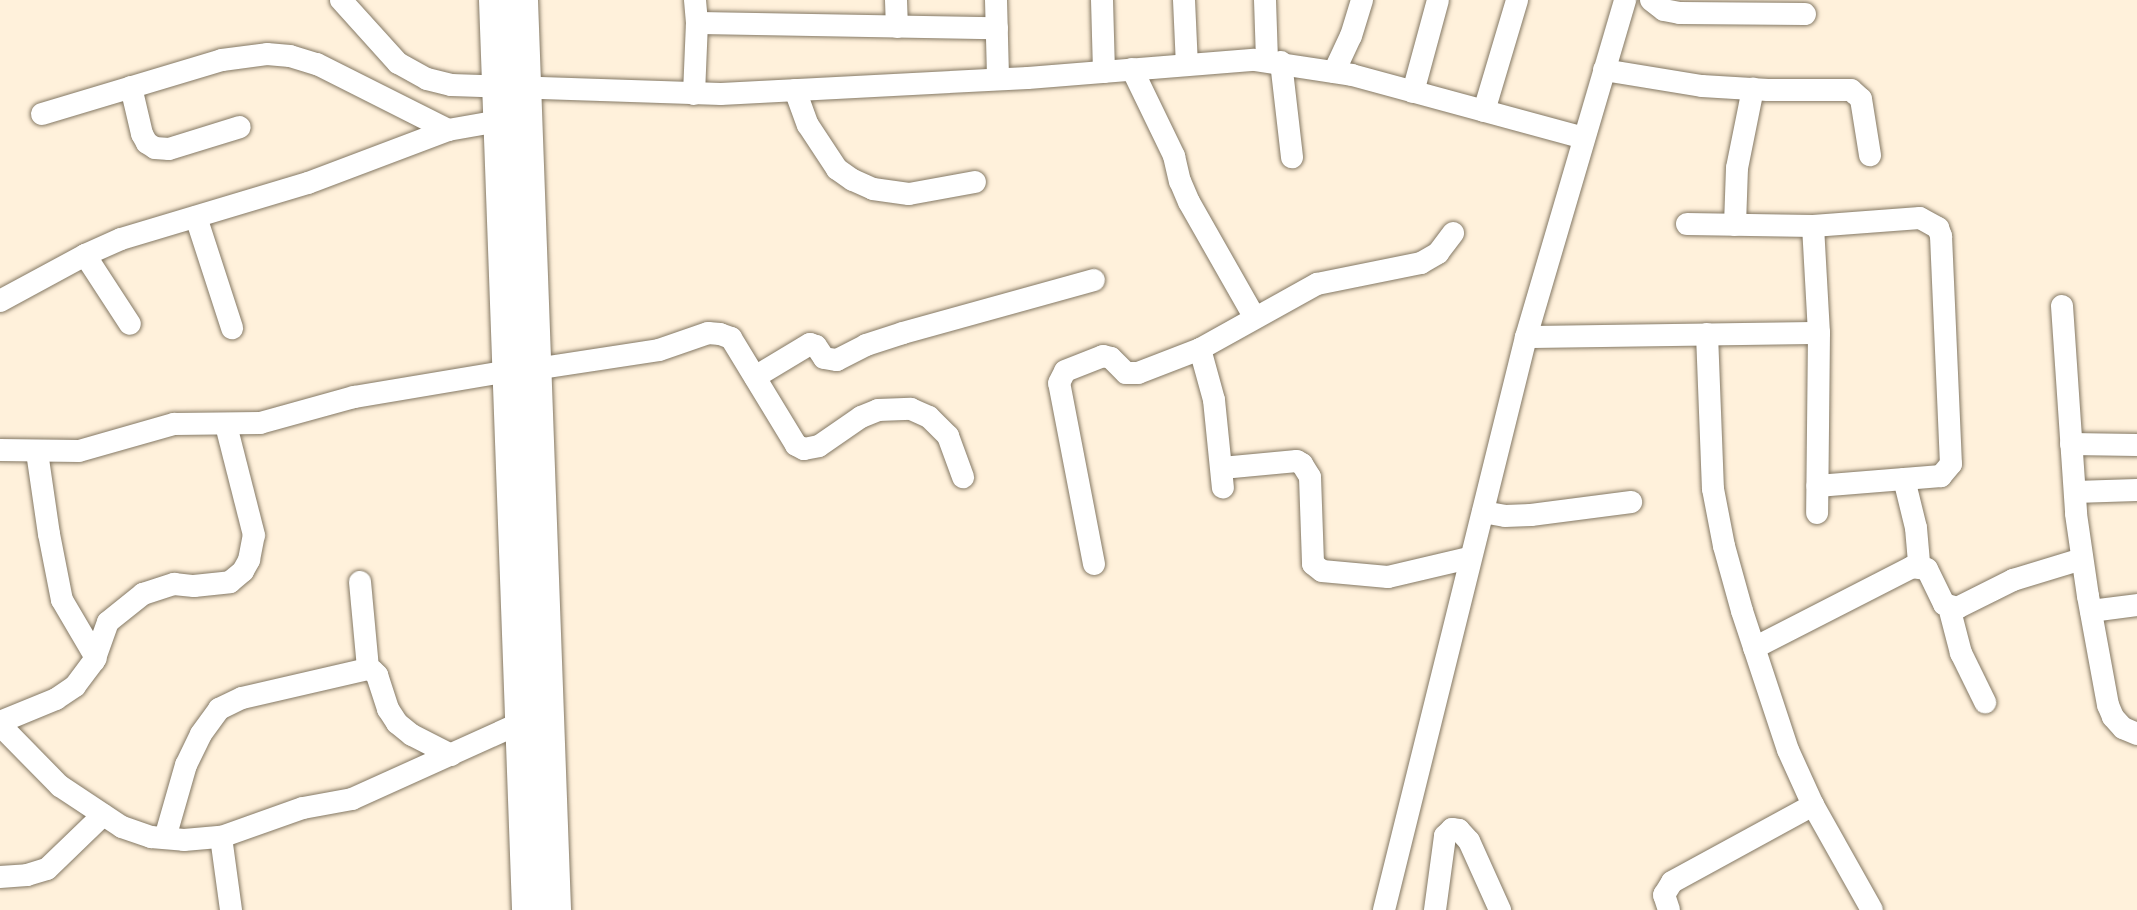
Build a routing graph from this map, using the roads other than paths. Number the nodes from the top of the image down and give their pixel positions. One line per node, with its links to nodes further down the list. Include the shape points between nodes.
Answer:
1 (340, 0): 27 (street, via 398,63 427,79 451,85)
2 (495, 0): 27 (highway)
3 (521, 0): 27 (highway)
4 (695, 0): 16 (street)
5 (896, 0): 17 (street)
6 (996, 0): 18 (street)
7 (1102, 0): 23 (street)
8 (1184, 0): 20 (street)
9 (1265, 0): 19 (street)
10 (1362, 0): 24 (street)
11 (1438, 0): 30 (street)
12 (1517, 0): 32 (street)
13 (1625, 0): 22 (street)
14 (1652, 0): 15 (street, via 1665,10 1680,13)
15 (1805, 14)
16 (697, 23): 17 (street); 31 (street)
17 (897, 27): 18 (street)
18 (997, 28): 25 (street)
19 (1274, 62): 20 (street); 24 (street); 39 (street)
20 (1187, 65): 21 (street)
21 (1132, 69): 23 (street); 50 (street, via 1174,156 1189,202)
22 (1604, 70): 28 (street, via 1701,86); 37 (street)
23 (1104, 72): 25 (street)
24 (1334, 72): 30 (street)
25 (998, 79): 29 (street)
26 (131, 87): 33 (street); 35 (street, via 142,134 154,148 169,149); 36 (street, via 244,55 290,56 317,63)
27 (511, 87): 31 (street); 34 (highway); 57 (highway)
28 (1753, 89): 38 (street, via 1846,88 1857,93); 43 (street, via 1737,168)
29 (795, 90): 31 (street); 40 (street, via 807,125 837,169 853,180 873,189 909,194)
30 (1413, 92): 32 (street)
31 (694, 94)
32 (1484, 111): 37 (street)
33 (42, 114)
34 (500, 121): 36 (street); 57 (highway)
35 (240, 127)
36 (448, 130): 41 (street, via 308,183)
37 (1584, 138): 55 (street)
38 (1870, 155)
39 (1292, 157)
40 (975, 182)
41 (196, 217): 46 (street, via 121,239); 52 (street)
42 (1687, 224): 43 (street)
43 (1735, 225): 44 (street)
44 (1813, 226): 53 (street); 66 (street, via 1920,218 1930,221 1941,236 1951,464 1941,476)
45 (1453, 233): 50 (street, via 1438,253 1421,263 1317,284)
46 (85, 255): 48 (street); 51 (street)
47 (1094, 280): 58 (street, via 903,333 837,360 824,358 816,346 810,345)
48 (0, 300)
49 (2062, 306): 61 (street)
50 (1256, 318): 56 (street)
51 (130, 324)
52 (232, 328)
53 (1819, 333): 54 (street); 67 (street)
54 (1707, 334): 55 (street); 81 (street, via 1713,489 1724,546)
55 (1526, 337): 71 (street)
56 (1200, 349): 73 (street, via 1214,400 1223,478 1297,461 1302,464 1310,477 1313,564 1322,572 1388,577); 75 (street, via 1138,373 1126,373 1111,358 1103,356 1072,367 1060,376)
57 (522, 370): 58 (street, via 659,350 708,333 720,333 731,338); 59 (street, via 354,397 260,423); 85 (highway); 96 (highway)
58 (755, 377): 65 (street, via 796,445 804,449 819,446 878,410 911,409 928,417 948,436)
59 (226, 425): 64 (street, via 174,424 79,451); 82 (street, via 254,535 243,572 230,582 174,584 143,594 108,622)
60 (0, 429): 63 (street)
61 (2071, 444): 62 (street); 69 (street)
62 (2137, 445)
63 (5, 451): 64 (street)
64 (37, 452): 82 (street, via 62,600)
65 (963, 477)
66 (1904, 479): 67 (street); 76 (street, via 1916,528)
67 (1817, 486): 72 (street)
68 (2137, 490): 69 (street)
69 (2075, 492): 74 (street)
70 (1631, 502): 71 (street, via 1531,515)
71 (1483, 512): 73 (street)
72 (1817, 513)
73 (1469, 558): 97 (street)
74 (2082, 559): 79 (street, via 2013,580 1957,608); 80 (street)
75 (1094, 564)
76 (1919, 566): 79 (street, via 1931,574 1941,599); 81 (street)
77 (360, 582): 83 (street)
78 (2137, 605): 80 (street)
79 (1949, 607): 84 (street, via 1961,653)
80 (2091, 611): 87 (street, via 2108,705 2123,728)
81 (1754, 648): 89 (street, via 1788,750)
82 (96, 658): 86 (street, via 75,686 56,699)
83 (368, 669): 88 (street, via 377,675 397,723); 92 (street, via 242,698 219,709 186,765)
84 (1985, 702)
85 (520, 723): 88 (street); 95 (highway)
86 (0, 724): 90 (street, via 43,771)
87 (2137, 734)
88 (451, 755): 91 (street, via 352,799 303,808)
89 (1813, 805): 100 (street, via 1672,882 1664,895); 101 (street)
90 (103, 815): 92 (street, via 122,827); 93 (street, via 47,869)
91 (221, 837): 92 (street); 94 (street)
92 (165, 838)
93 (0, 877)
94 (231, 910)
95 (528, 910)
96 (554, 910)
97 (1384, 910)
98 (1435, 910): 99 (street, via 1445,836 1452,829 1459,830 1468,841)
99 (1500, 910)
100 (1669, 910)
101 (1872, 910)

